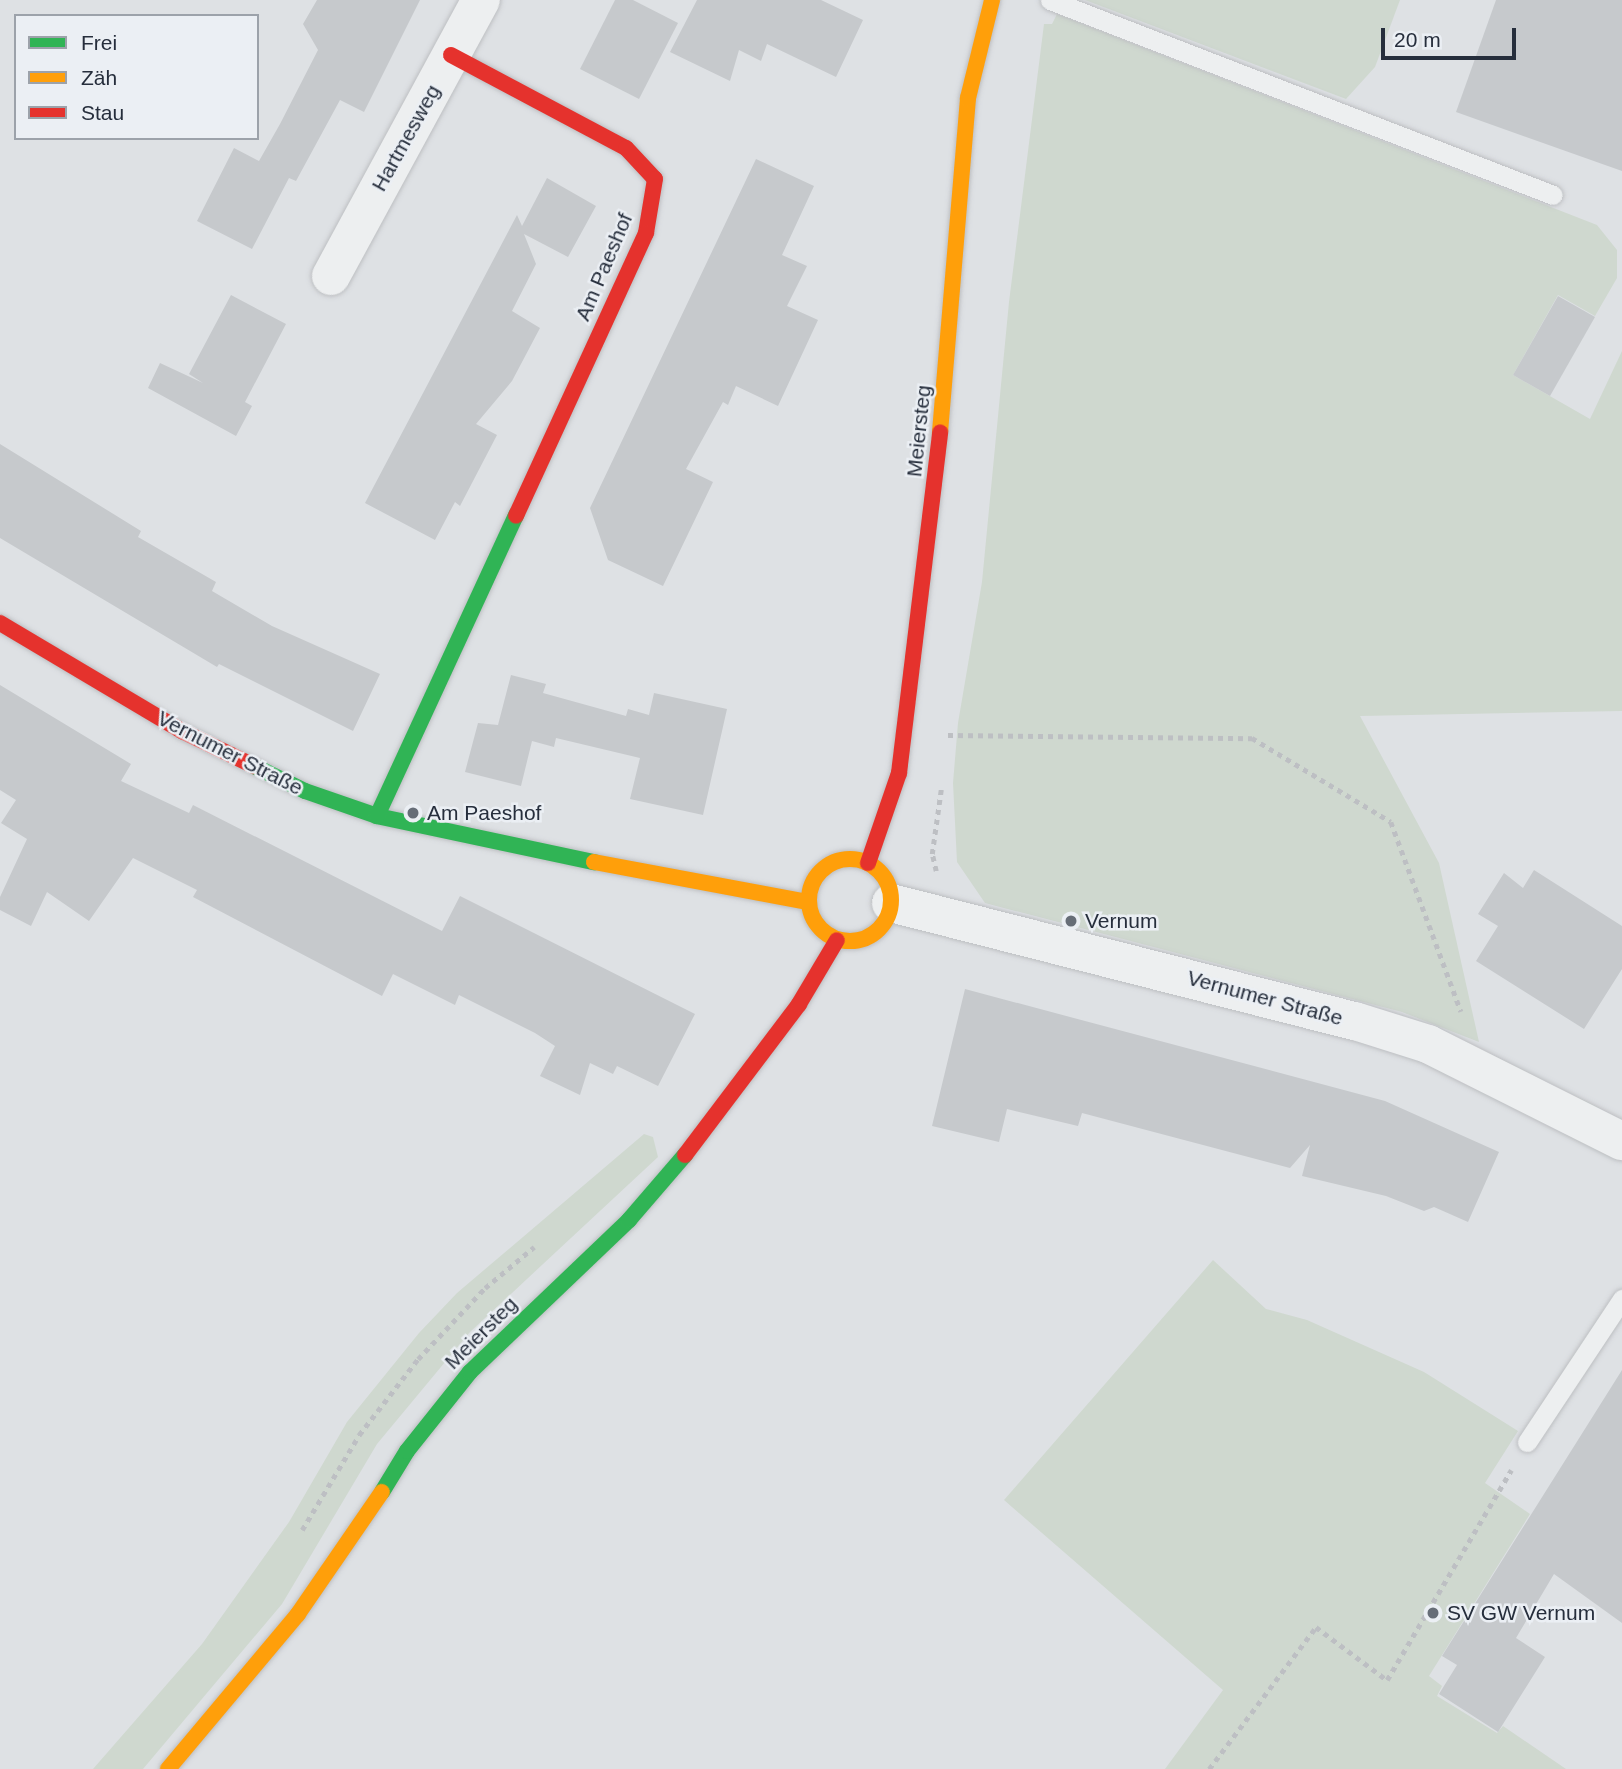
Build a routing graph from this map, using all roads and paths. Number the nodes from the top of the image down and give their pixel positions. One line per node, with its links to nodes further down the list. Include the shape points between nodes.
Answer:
1 (481, 0): 4 (street, Hartmesweg)
2 (992, 0): 10 (street, Meiersteg, via 968,98 944,401 907,723 896,783)
3 (1050, 0): 5 (lane)
4 (451, 55): 6 (street, Hartmesweg); 9 (street, Am Paeshof, via 626,148 656,179 646,233)
5 (1553, 195)
6 (331, 275)
7 (0, 623): 9 (street, Vernumer Straße, via 246,765)
8 (948, 735): 14 (path, via 1252,738 1391,822 1467,1027)
9 (377, 816): 11 (street, Vernumer Straße, via 556,857)
10 (868, 863): 11 (street, via 835,862 811,886); 12 (street, via 889,887)
11 (808, 902): 13 (street, via 822,932)
12 (891, 903): 13 (street, via 888,917 868,937); 14 (street, Vernumer Straße, via 1355,1021)
13 (837, 940): 20 (street, Meiersteg, via 800,1004 717,1118 629,1220 452,1393 407,1451 360,1528 298,1614)
14 (1455, 1057): 15 (street, Vernumer Straße)
15 (1622, 1142)
16 (1622, 1298): 18 (lane)
17 (381, 1406): 19 (path)
18 (1527, 1442): 21 (path, via 1387,1680 1316,1627)
19 (298, 1537)
20 (168, 1769)
21 (1209, 1769)

